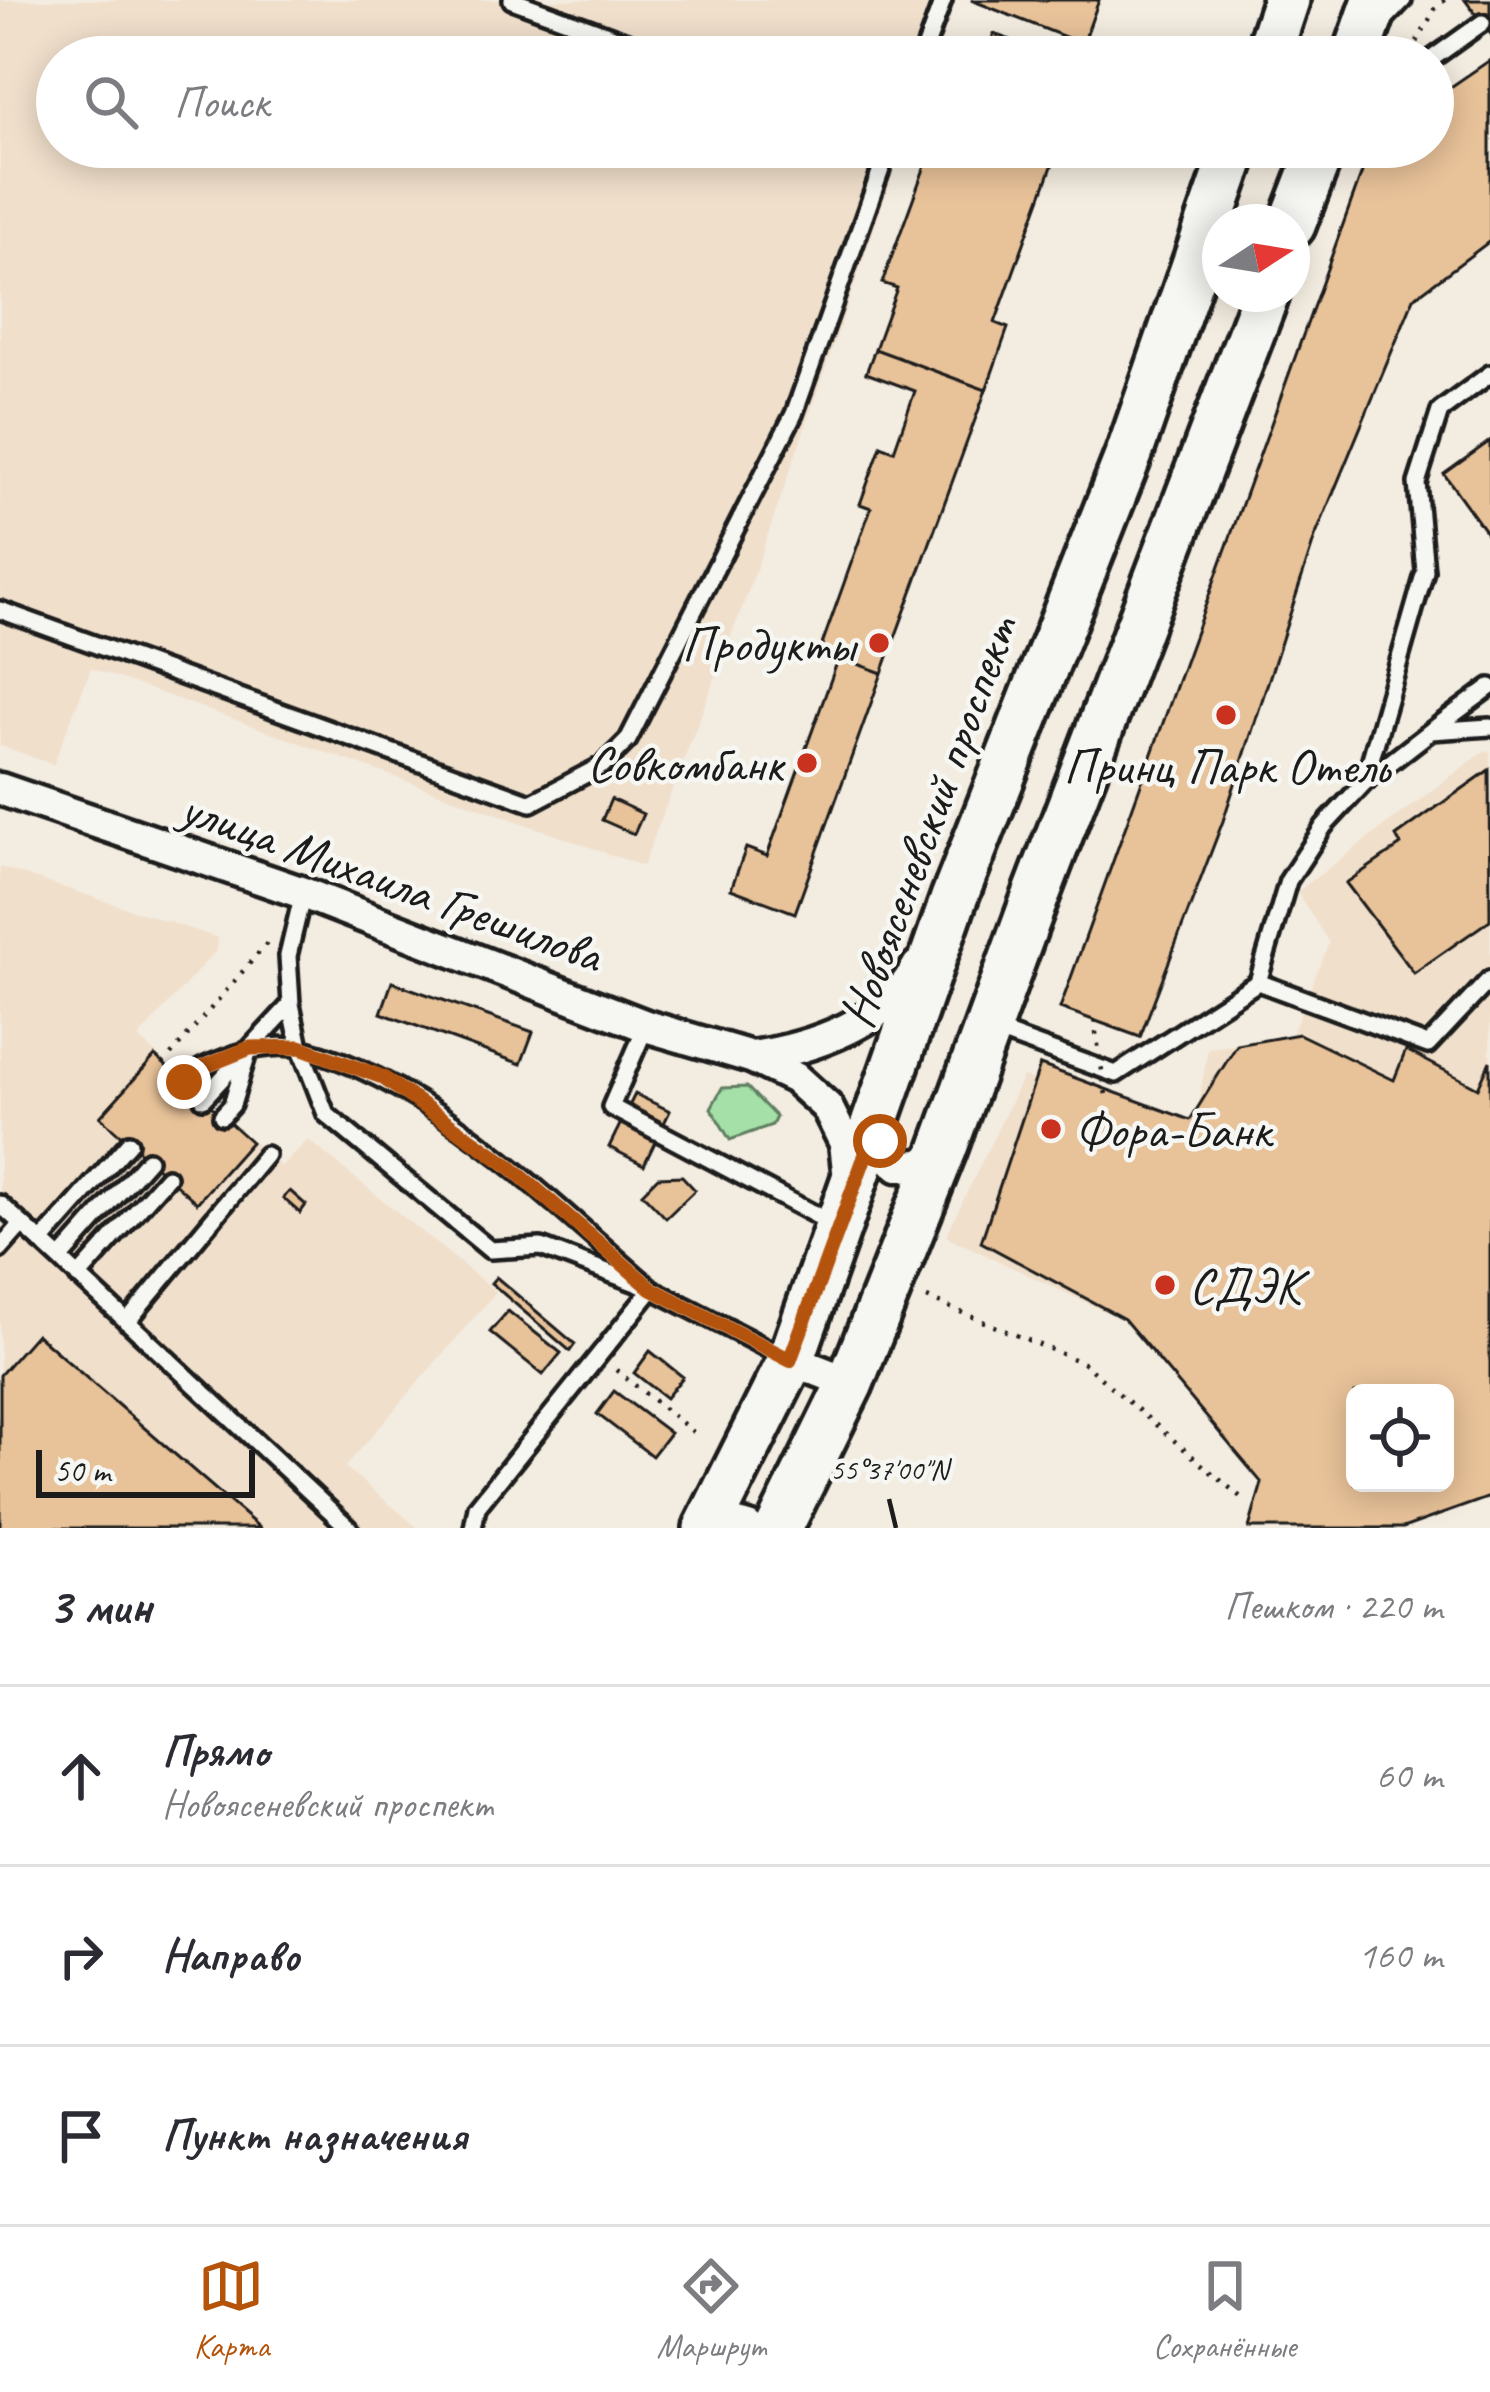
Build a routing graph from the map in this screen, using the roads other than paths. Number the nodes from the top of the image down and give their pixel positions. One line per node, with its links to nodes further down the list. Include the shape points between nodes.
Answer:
1 (512, 0): 7 (lane)
2 (943, 0): 8 (lane)
3 (1286, 0): 9 (main road)
4 (1376, 0): 10 (main road)
5 (1403, 0): 11 (lane)
6 (1482, 22): 12 (lane)
7 (611, 36)
8 (930, 36)
9 (1274, 36)
10 (1363, 36)
11 (1371, 36)
12 (1454, 43)
13 (882, 168): 19 (lane, via 794,414 628,740 603,765 549,794 531,803)
14 (1229, 168): 26 (main road, Новоясеневский проспект, via 1129,454)
15 (1314, 168): 16 (main road)
16 (1300, 204)
17 (1259, 312): 31 (main road)
18 (1490, 374): 23 (lane, via 1440,411 1417,483 1425,571)
19 (0, 610)
20 (1490, 687): 22 (lane)
21 (1490, 728): 22 (lane)
22 (1431, 731): 23 (lane)
23 (1364, 783): 28 (lane, via 1288,881)
24 (0, 789): 25 (street, улица Михаила Грешилова)
25 (303, 893): 29 (lane, via 288,956); 30 (street, улица Михаила Грешилова)
26 (953, 898): 34 (street, via 906,988 853,1025); 38 (main road, Новоясеневский проспект)
27 (1490, 979): 28 (lane, via 1428,1045)
28 (1258, 982): 31 (lane, via 1116,1074)
29 (290, 1004): 32 (lane); 33 (lane)
30 (646, 1026): 34 (street, улица Михаила Грешилова); 45 (lane, via 611,1107)
31 (989, 1028): 40 (main road)
32 (300, 1047): 33 (lane); 51 (lane, via 382,1077 508,1165); 51 (lane, via 326,1114 490,1250 541,1247)
33 (250, 1048): 35 (lane); 36 (lane); 37 (lane)
34 (751, 1058): 45 (street, улица Михаила Грешилова, via 795,1078 826,1107 845,1143)
35 (184, 1082)
36 (203, 1099)
37 (222, 1116)
38 (877, 1124): 40 (street, via 898,1166 922,1165); 45 (main road, Новоясеневский проспект)
39 (129, 1143): 47 (lane)
40 (943, 1150): 54 (main road)
41 (266, 1155): 52 (lane)
42 (148, 1160): 49 (lane)
43 (167, 1177): 50 (lane)
44 (0, 1204): 46 (lane)
45 (845, 1212): 53 (main road, Новоясеневский проспект)
46 (22, 1224): 47 (lane); 48 (lane)
47 (40, 1242): 49 (lane)
48 (0, 1249)
49 (60, 1259): 50 (lane)
50 (78, 1277): 52 (lane)
51 (652, 1289): 53 (lane); 56 (lane, via 477,1507)
52 (127, 1322): 55 (lane)
53 (790, 1360): 54 (street); 57 (main road, Новоясеневский проспект)
54 (850, 1383): 59 (main road)
55 (349, 1528)
56 (473, 1528)
57 (710, 1528): 58 (street)
58 (748, 1528)
59 (779, 1528)

